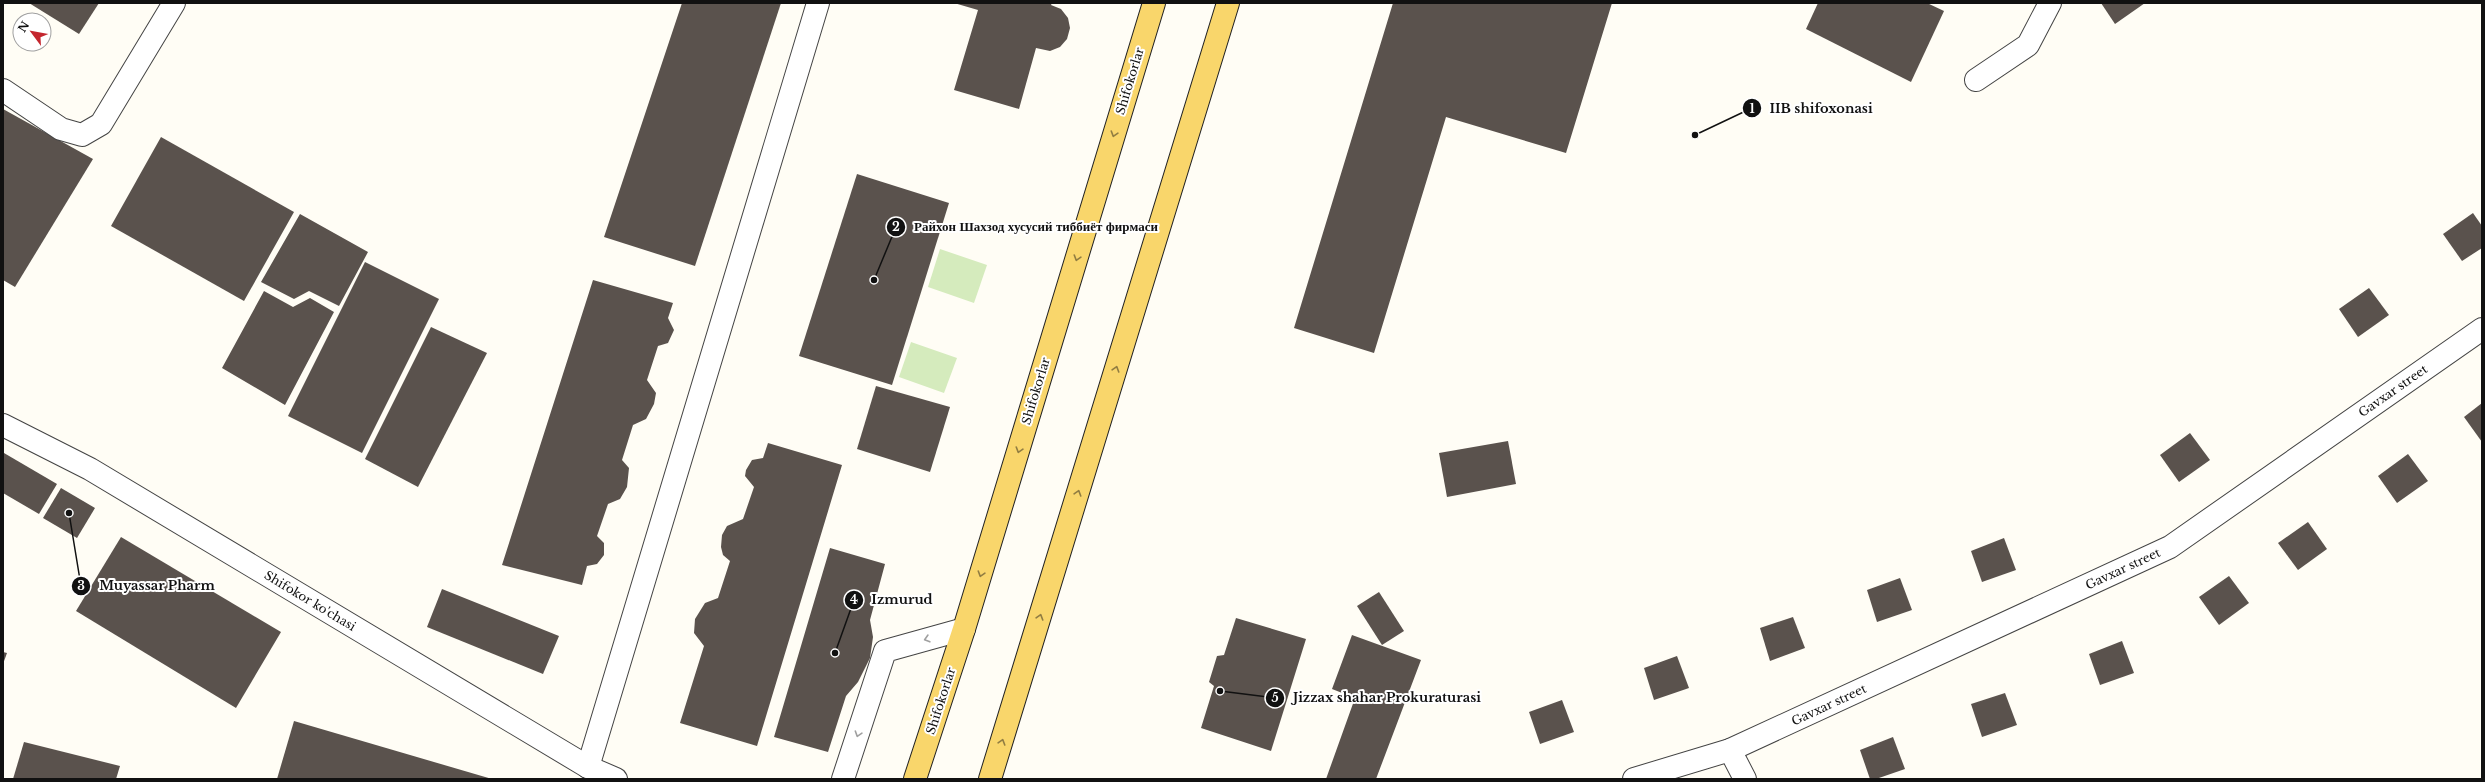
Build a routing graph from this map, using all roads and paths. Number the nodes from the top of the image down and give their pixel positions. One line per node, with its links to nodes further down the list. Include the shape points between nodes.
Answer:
1 (174, 3): 7 (street, via 101,124 82,135 61,129)
2 (818, 3): 12 (street)
3 (1154, 3): 10 (main road, Shifokorlar, one-way to 10)
4 (1228, 3): 16 (main road, one-way to 4)
5 (2050, 3): 6 (street, via 2028,44)
6 (1976, 80)
7 (3, 90)
8 (2482, 329): 11 (street, Gavxar street, via 2170,547)
9 (3, 425): 12 (street, Shifokor ko'chasi, via 90,469)
10 (964, 629): 14 (street, one-way to 14, via 885,651); 15 (main road, Shifokorlar)
11 (1730, 750): 17 (street, Gavxar street); 18 (street)
12 (588, 767): 13 (street, Shifokor ko'chasi)
13 (616, 779)
14 (843, 779)
15 (915, 779)
16 (990, 779)
17 (1634, 779)
18 (1745, 779)

